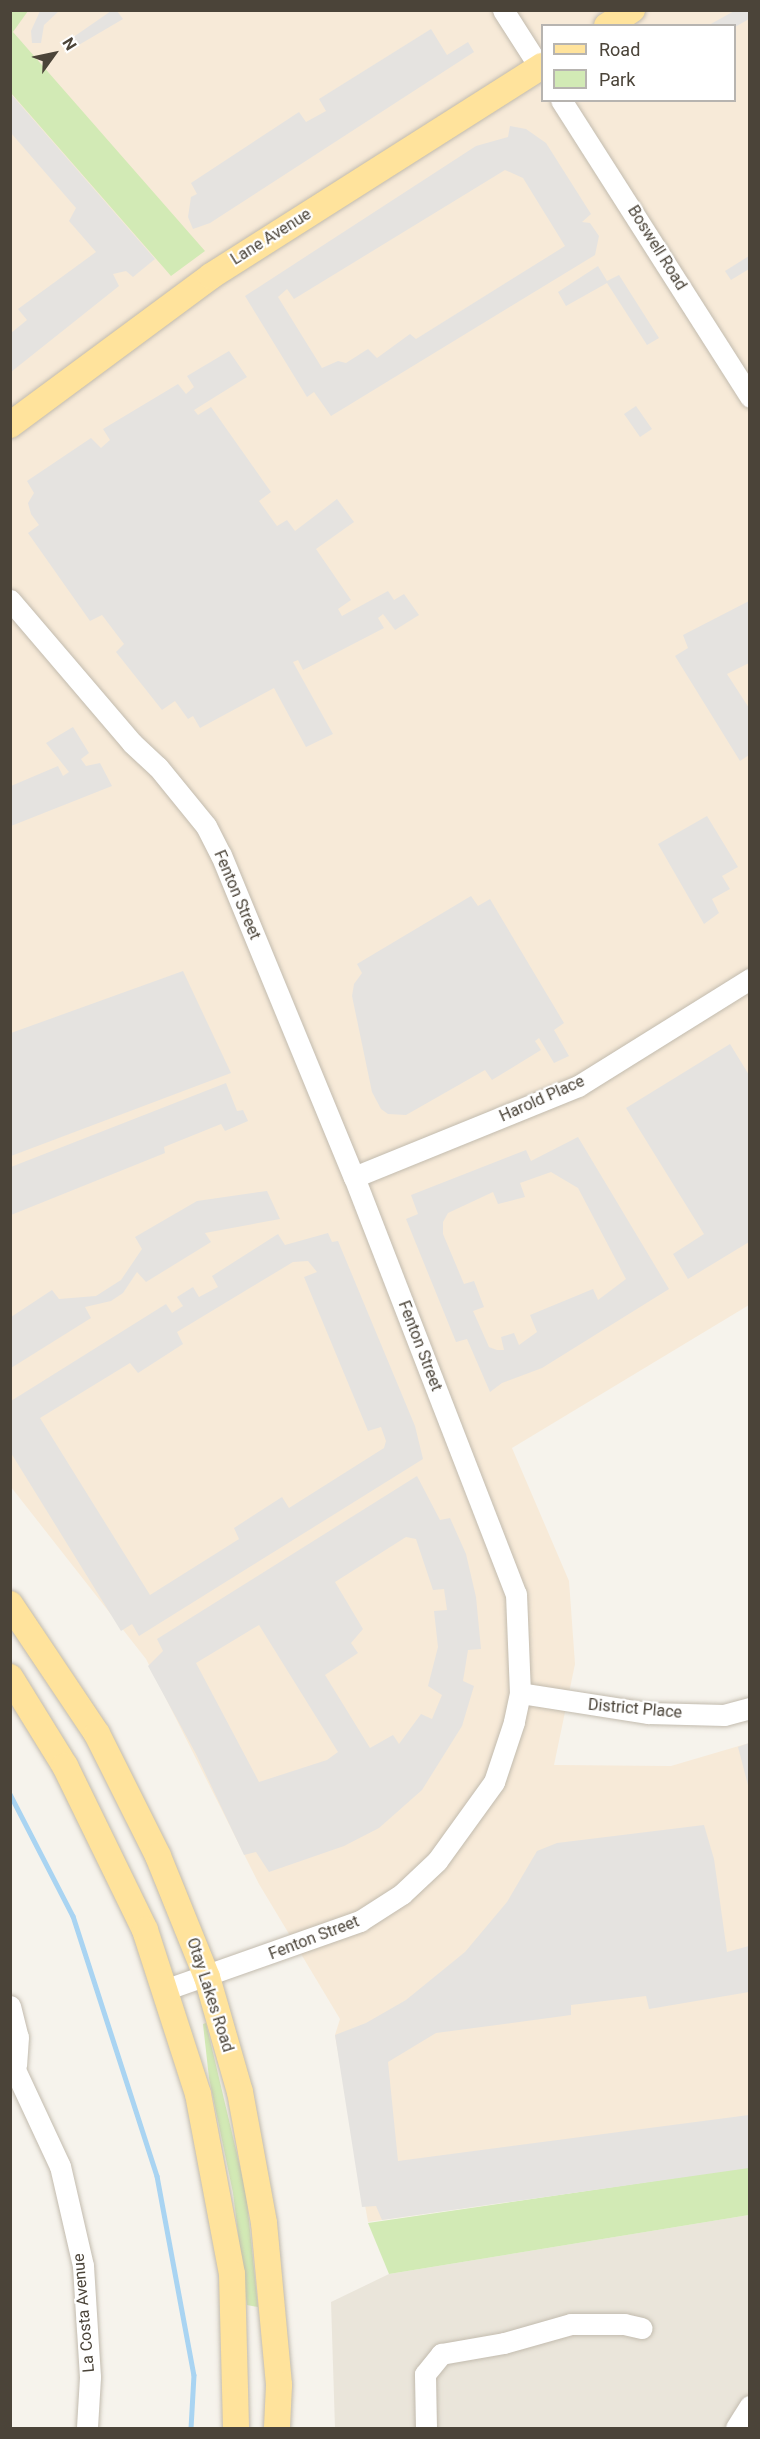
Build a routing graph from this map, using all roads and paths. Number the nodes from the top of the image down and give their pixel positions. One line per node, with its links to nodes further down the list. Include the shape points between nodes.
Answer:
1 (503, 10): 4 (street)
2 (632, 10): 3 (main road)
3 (610, 24)
4 (541, 67)
5 (541, 69): 8 (main road, Lane Avenue, via 211,276)
6 (562, 102): 7 (street, Boswell Road)
7 (750, 397)
8 (10, 425)
9 (10, 600): 11 (street, Fenton Street, via 206,826)
10 (750, 979): 11 (street, Harold Place, via 578,1086)
11 (354, 1177): 14 (street, Fenton Street, via 516,1594)
12 (10, 1604): 16 (main road, Otay Lakes Road, via 97,1734 158,1856)
13 (10, 1677): 17 (main road, via 70,1776 145,1930)
14 (520, 1693): 15 (street, District Place, via 648,1713 724,1715); 16 (street, Fenton Street, via 494,1782 451,1844 420,1878 382,1908 345,1928)
15 (750, 1708)
16 (207, 1977): 17 (street, Fenton Street); 24 (main road, Otay Lakes Road, via 240,2092 264,2223 279,2385)
17 (164, 1990): 23 (main road, via 198,2094 232,2274)
18 (10, 2006): 19 (street, La Costa Avenue, via 18,2037)
19 (13, 2062): 22 (street, La Costa Avenue, via 60,2166 83,2266 90,2377)
20 (642, 2328): 25 (street, via 572,2324 504,2343 441,2354 425,2374)
21 (750, 2406): 26 (street)
22 (87, 2428)
23 (236, 2428)
24 (277, 2428)
25 (426, 2428)
26 (736, 2428)

